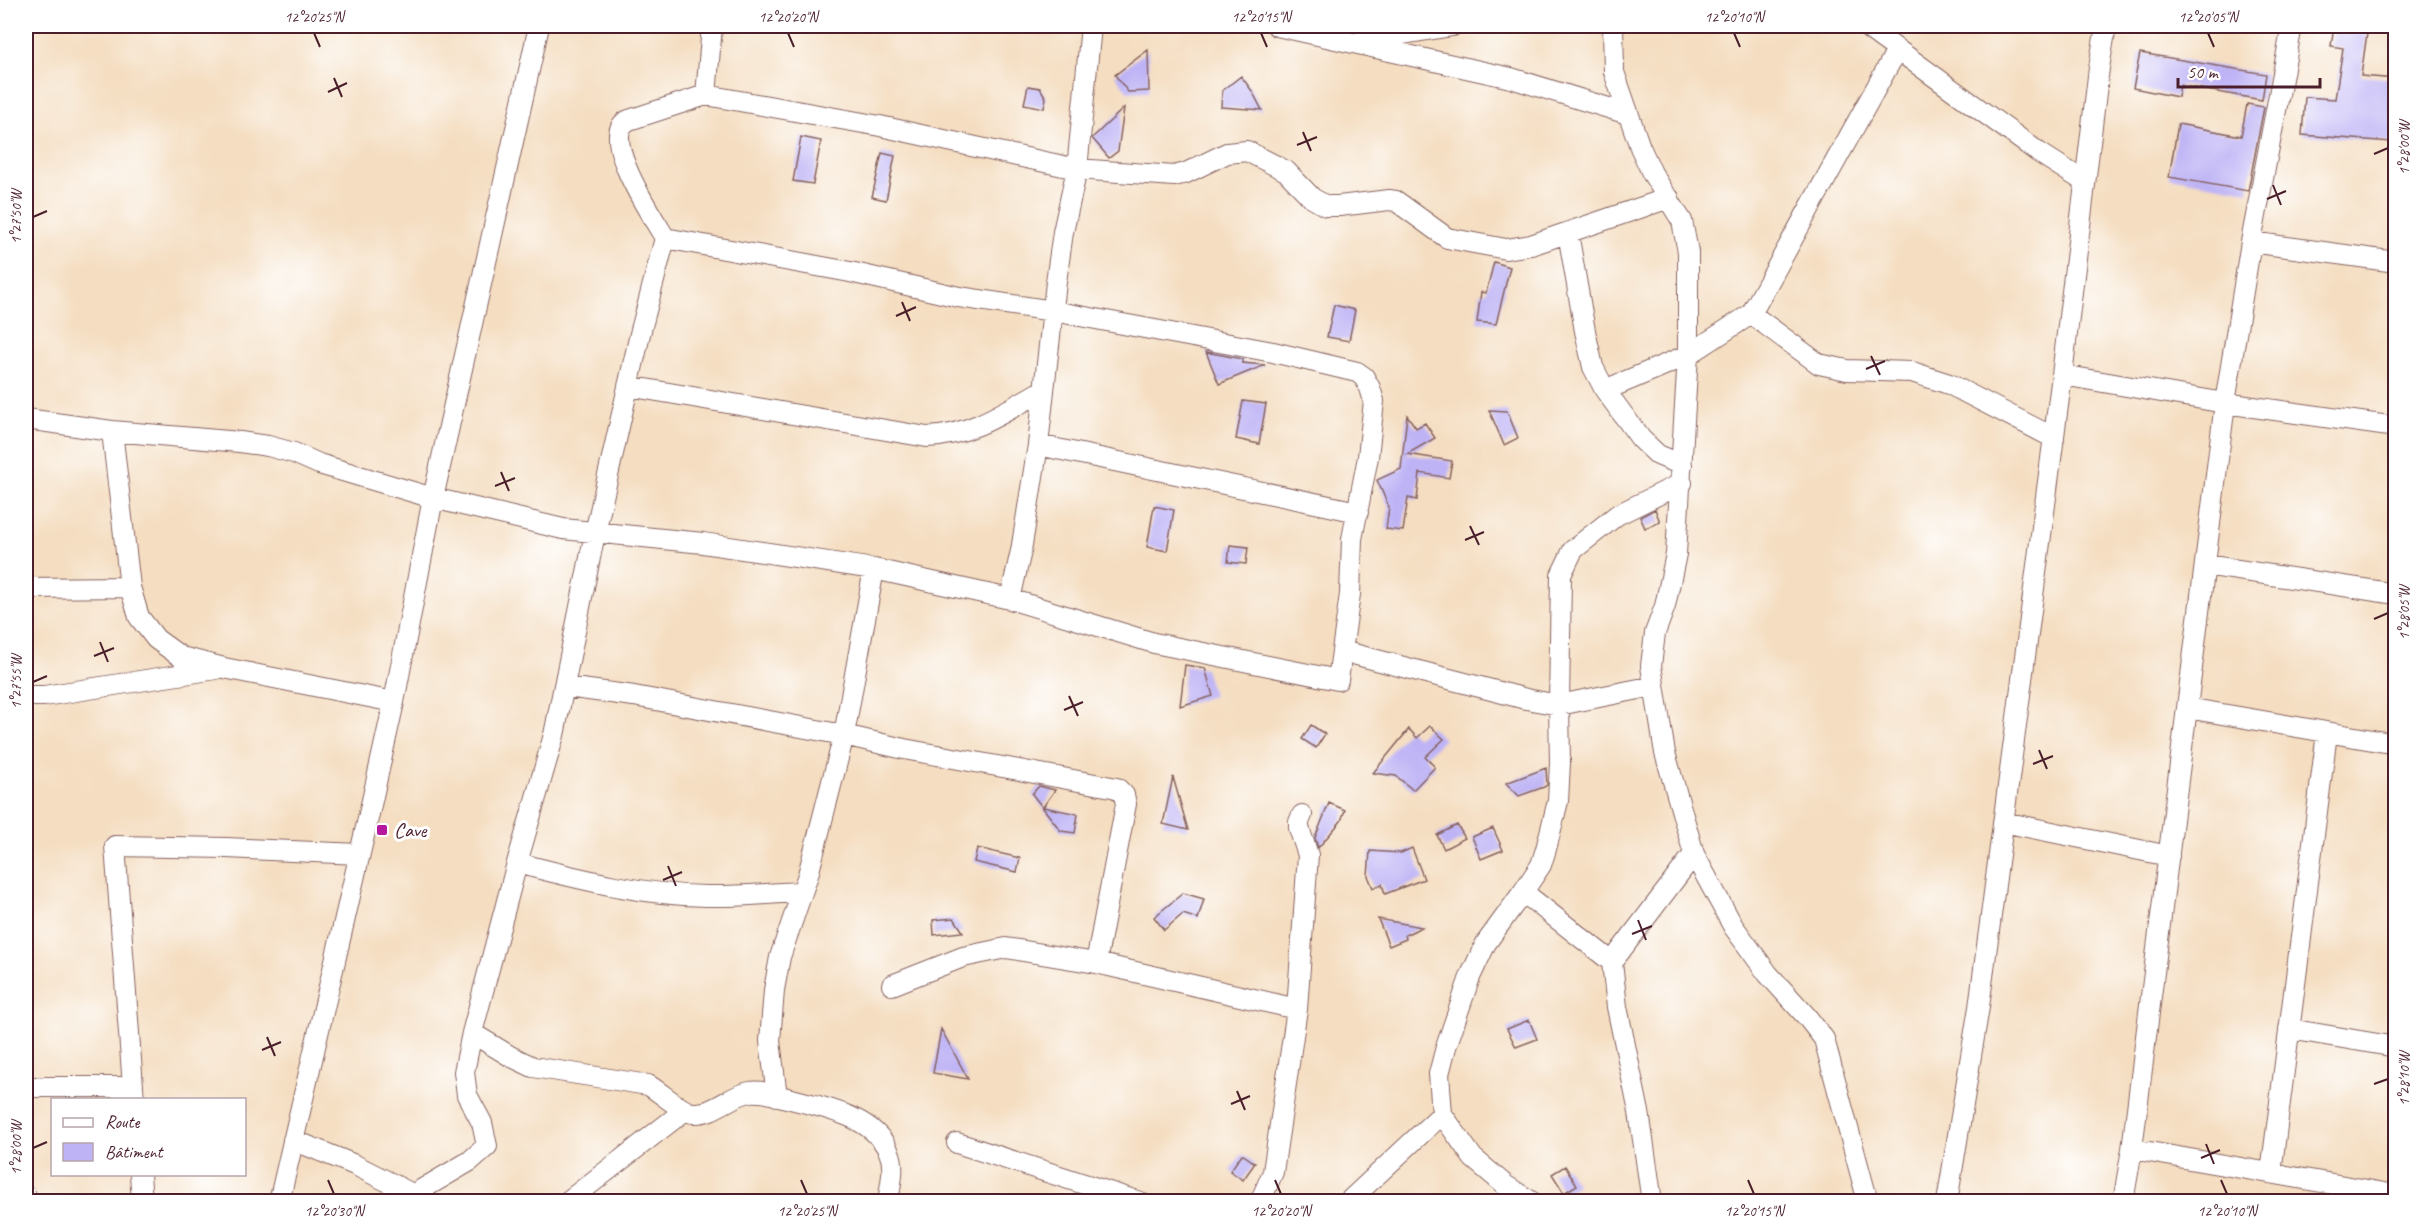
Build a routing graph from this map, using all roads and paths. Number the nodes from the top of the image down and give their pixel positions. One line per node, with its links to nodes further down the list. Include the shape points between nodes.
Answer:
1 (539, 26): 35 (street)
2 (712, 26): 12 (street)
3 (1091, 26): 14 (street)
4 (1277, 26): 10 (street)
5 (1452, 26): 10 (street)
6 (1613, 26): 13 (street, via 1614,72)
7 (1865, 26): 11 (street)
8 (2106, 26): 15 (street)
9 (2292, 26): 19 (street)
10 (1349, 42): 13 (street, via 1511,78)
11 (1897, 50): 15 (street); 22 (street)
12 (706, 95): 14 (street, via 880,126); 18 (street, via 629,120 621,127 620,149 625,165)
13 (1628, 114): 16 (street, via 1652,173)
14 (1077, 168): 17 (street, via 1174,176 1227,153 1246,151 1286,171 1312,198 1326,206 1396,201 1447,238 1506,249); 21 (street, via 1063,232)
15 (2085, 182): 24 (street)
16 (1669, 198): 17 (street); 23 (street, via 1682,221 1688,252)
17 (1568, 232): 27 (street, via 1593,367)
18 (665, 238): 21 (street, via 850,272 959,297); 25 (street)
19 (2251, 242): 20 (street); 28 (street)
20 (2396, 262)
21 (1053, 311): 26 (street); 36 (street, via 1273,352 1357,372 1364,377 1374,401)
22 (1751, 314): 23 (street); 32 (street, via 1819,364 1847,370 1912,372 1949,384)
23 (1688, 355): 27 (street); 34 (street)
24 (2062, 375): 28 (street); 32 (street)
25 (628, 386): 26 (street, via 927,437 966,431); 37 (street)
26 (1043, 390): 33 (street)
27 (1605, 390): 34 (street, via 1641,439)
28 (2225, 403): 30 (street); 38 (street)
29 (26, 419): 31 (street)
30 (2396, 427)
31 (112, 431): 35 (street, via 268,446); 40 (street)
32 (2054, 438): 56 (street)
33 (1038, 445): 36 (street); 43 (street)
34 (1682, 474): 46 (street, via 1676,554 1652,655); 50 (street, via 1617,515 1573,550 1561,575)
35 (433, 498): 37 (street); 49 (street)
36 (1358, 512): 44 (street)
37 (595, 533): 39 (street, via 703,543); 47 (street)
38 (2205, 565): 42 (street); 51 (street)
39 (874, 569): 43 (street); 53 (street)
40 (130, 587): 41 (street); 45 (street, via 140,617 156,639 181,657)
41 (26, 588)
42 (2396, 594)
43 (1010, 599): 44 (street, via 1154,642 1338,680)
44 (1342, 651): 50 (street)
45 (224, 668): 48 (street); 49 (street)
46 (1654, 686): 50 (street); 58 (street, via 1665,753)
47 (566, 687): 53 (street); 60 (street)
48 (26, 696)
49 (394, 702): 57 (street)
50 (1558, 705): 62 (street, via 1557,801 1543,857)
51 (2187, 708): 52 (street); 59 (street)
52 (2327, 733): 54 (street); 67 (street)
53 (844, 735): 61 (street); 64 (street, via 1117,788 1126,804)
54 (2396, 744)
55 (1302, 815): 66 (street, via 1299,828 1308,855)
56 (2003, 822): 59 (street); 95 (street, via 1979,1007)
57 (359, 854): 71 (street, via 115,846); 75 (street)
58 (1694, 854): 63 (street); 94 (street, via 1733,926 1768,975 1824,1039)
59 (2169, 856): 77 (street)
60 (517, 863): 61 (street, via 625,889 682,895); 68 (street)
61 (802, 892): 72 (street, via 780,957 771,1012 770,1041)
62 (1523, 892): 63 (street); 74 (street, via 1486,942 1470,977 1439,1074)
63 (1612, 962): 93 (street)
64 (1096, 963): 65 (street, via 1006,948 963,957); 66 (street)
65 (892, 985)
66 (1297, 1009): 90 (street, via 1273,1172)
67 (2289, 1029): 69 (street); 78 (street)
68 (472, 1033): 73 (street, via 533,1067 648,1085); 83 (street, via 465,1084 482,1123 486,1146)
69 (2396, 1047)
70 (26, 1087): 71 (street)
71 (133, 1093)
72 (777, 1096): 73 (street, via 750,1092 707,1111); 88 (street, via 837,1112 880,1136 893,1164)
73 (684, 1111): 80 (street)
74 (1442, 1114): 91 (street); 92 (street, via 1473,1158)
75 (293, 1140): 83 (street); 86 (street)
76 (957, 1143): 89 (street)
77 (2132, 1149): 78 (street); 96 (street)
78 (2271, 1173): 81 (street)
79 (140, 1176): 85 (street)
80 (593, 1193): 87 (street)
81 (2396, 1194)
82 (26, 1196): 84 (street)
83 (421, 1198)
84 (27, 1202)
85 (142, 1202)
86 (279, 1202)
87 (567, 1202)
88 (888, 1202)
89 (1140, 1202)
90 (1260, 1202)
91 (1348, 1202)
92 (1532, 1202)
93 (1652, 1202)
94 (1868, 1202)
95 (1947, 1202)
96 (2123, 1202)

